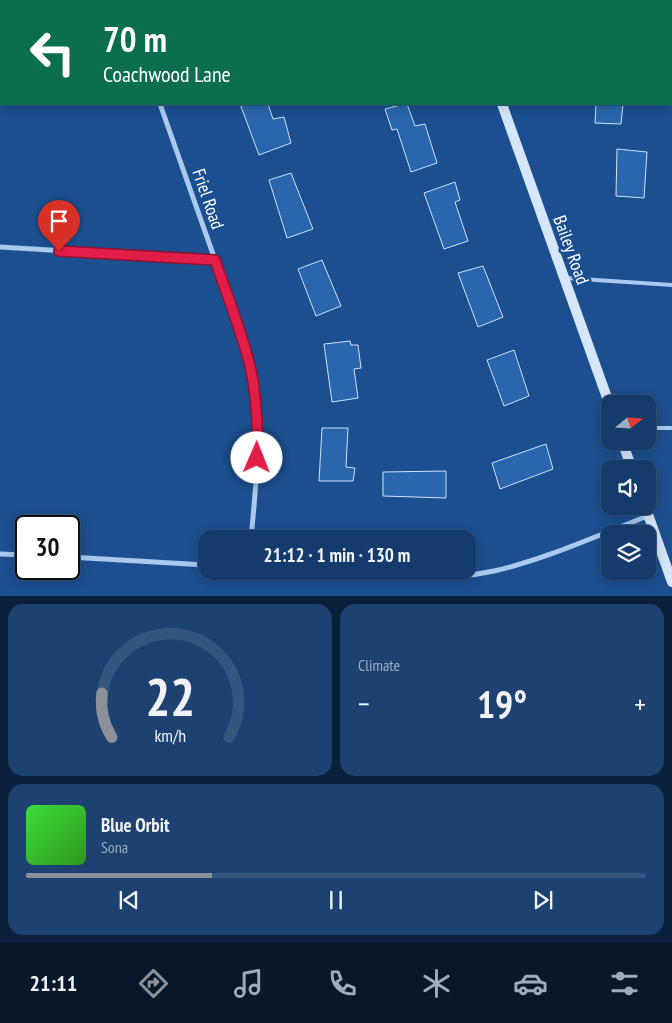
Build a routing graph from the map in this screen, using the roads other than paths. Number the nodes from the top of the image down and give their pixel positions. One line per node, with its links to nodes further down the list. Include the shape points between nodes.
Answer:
1 (160, 105): 4 (street, Friel Road)
2 (502, 105): 5 (street, Bailey Road)
3 (0, 247): 4 (street)
4 (215, 260): 12 (street, Friel Road, via 251,368 257,443)
5 (564, 278): 6 (lane); 7 (street, Bailey Road)
6 (672, 284)
7 (606, 395)
8 (656, 428): 9 (lane)
9 (672, 428)
10 (638, 515): 17 (street, via 548,555)
11 (648, 515): 18 (street)
12 (252, 530)
13 (0, 554): 14 (street)
14 (15, 555)
15 (80, 558): 16 (street)
16 (198, 565)
17 (476, 574)
18 (672, 582)

